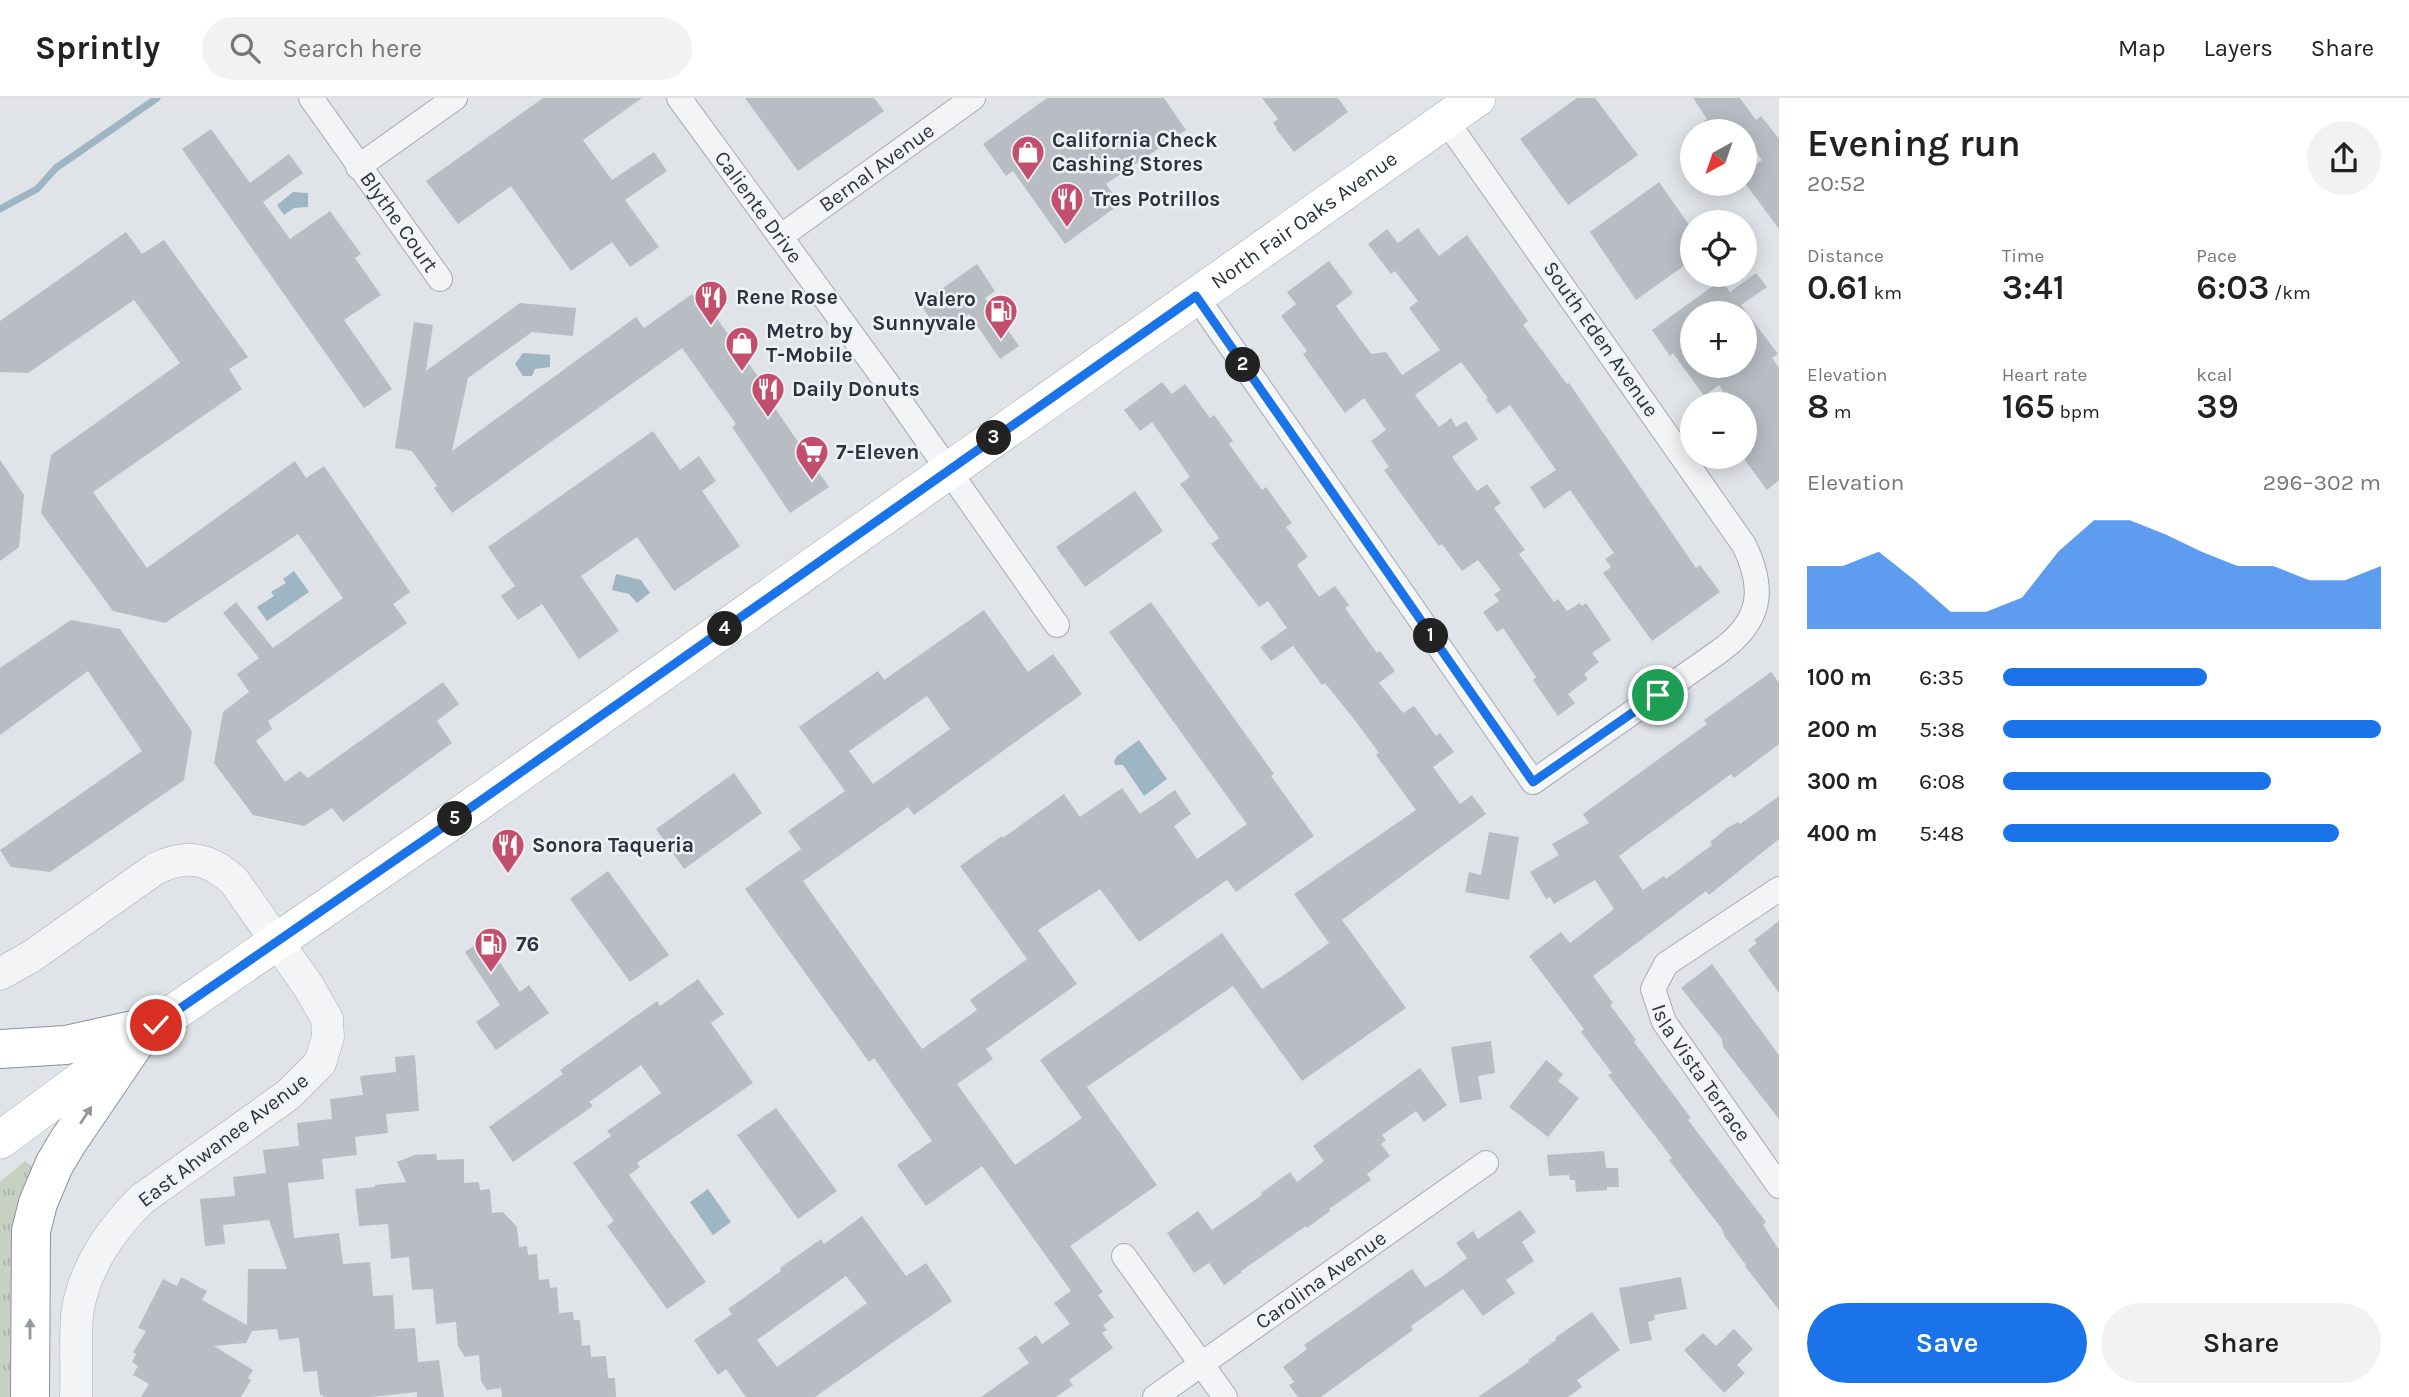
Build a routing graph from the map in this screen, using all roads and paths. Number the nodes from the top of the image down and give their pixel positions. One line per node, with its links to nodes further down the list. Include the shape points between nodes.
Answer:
1 (311, 98): 7 (street, Blythe Court)
2 (456, 98): 7 (street)
3 (679, 98): 8 (street, Caliente Drive)
4 (973, 98): 8 (street, Bernal Avenue)
5 (1477, 98): 6 (main road, North Fair Oaks Avenue)
6 (1445, 119): 10 (main road, North Fair Oaks Avenue); 10 (street, South Eden Avenue, via 1744,545 1758,585 1746,627 1735,640 1533,782)
7 (358, 167): 9 (street, Blythe Court)
8 (780, 237): 11 (street, Caliente Drive)
9 (440, 279)
10 (1196, 296): 11 (main road, North Fair Oaks Avenue)
11 (948, 471): 12 (street, Caliente Drive); 14 (main road, North Fair Oaks Avenue)
12 (1057, 625)
13 (1779, 888): 20 (street, Isla Vista Terrace, via 1666,964 1653,989 1664,1022)
14 (278, 941): 15 (street, East Ahwanee Avenue, via 245,893 224,872 190,858 173,860); 16 (main road, North Fair Oaks Avenue); 24 (street, East Ahwanee Avenue, via 324,1012 325,1052 288,1096 142,1199 104,1243 89,1273 78,1314)
15 (0, 974)
16 (148, 1031): 17 (highway, via 66,1045); 18 (main road, North Fair Oaks Avenue); 23 (highway, one-way to 16, via 31,1231 38,1203 60,1154)
17 (0, 1049)
18 (0, 1140)
19 (1486, 1163): 22 (street, Carolina Avenue)
20 (1779, 1186)
21 (1124, 1256): 22 (street)
22 (1202, 1364): 25 (street, Carolina Avenue); 26 (street)
23 (30, 1397)
24 (76, 1397)
25 (1155, 1397)
26 (1225, 1397)

